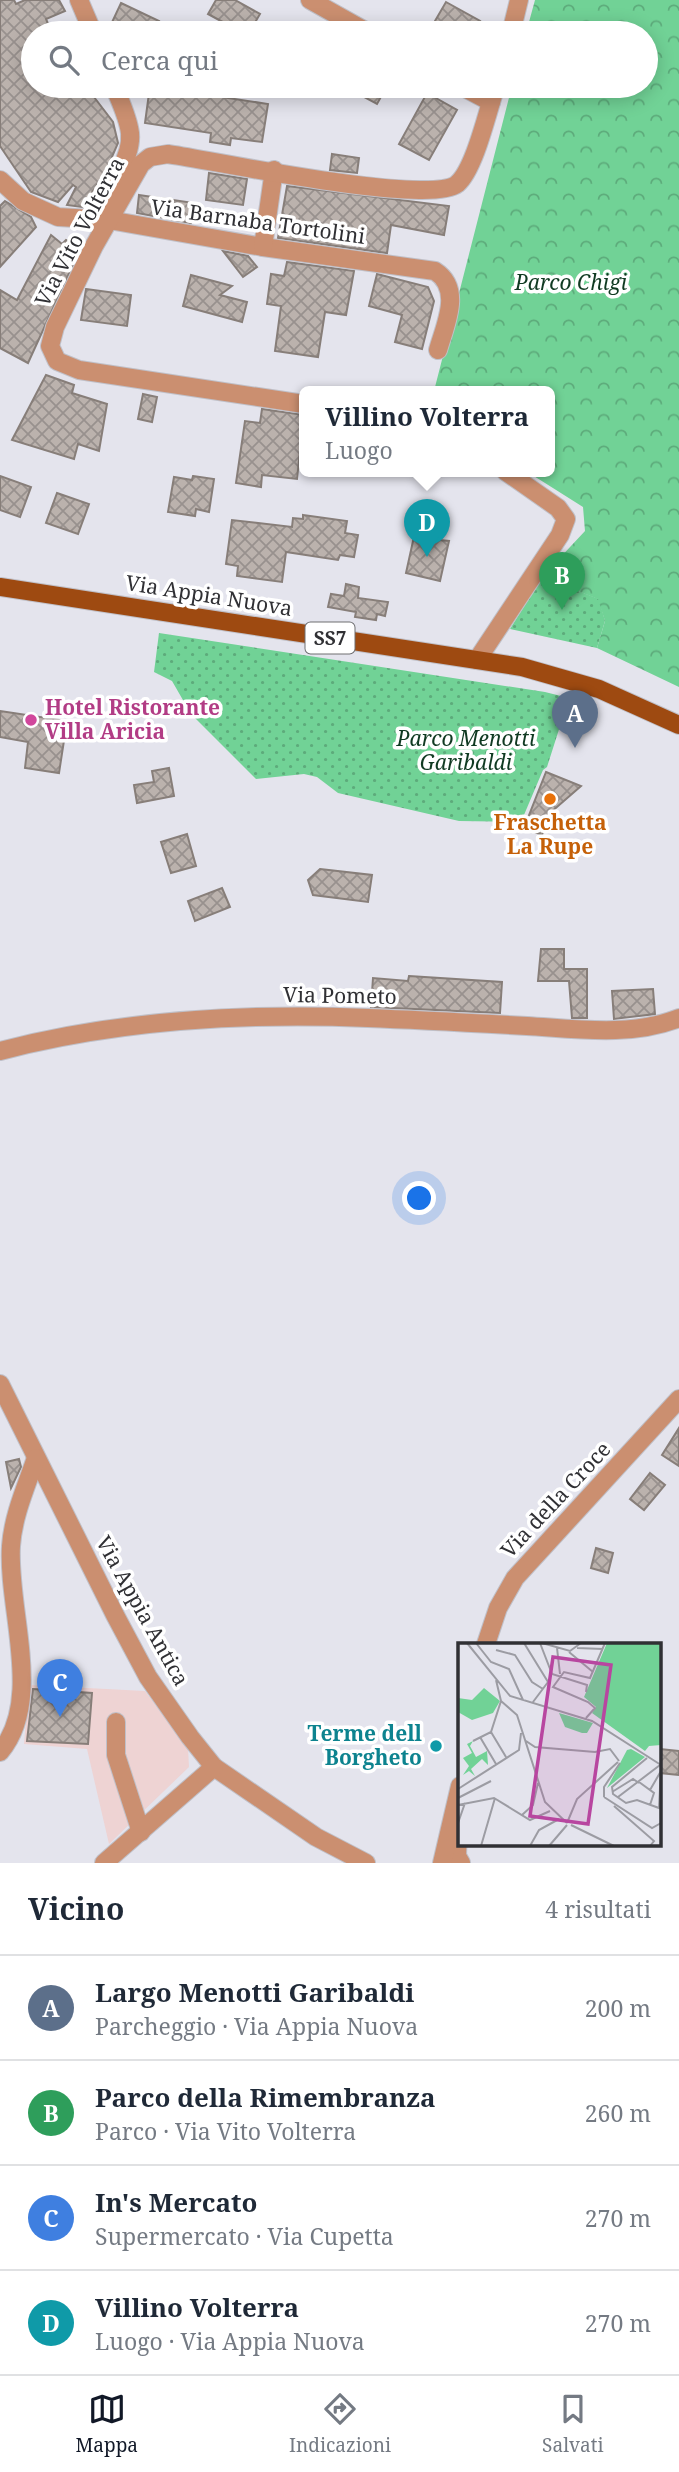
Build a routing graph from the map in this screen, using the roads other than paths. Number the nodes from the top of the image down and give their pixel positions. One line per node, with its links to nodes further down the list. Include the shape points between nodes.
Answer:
1 (79, 0): 4 (street)
2 (310, 0): 5 (street)
3 (519, 0): 6 (street)
4 (88, 21)
5 (348, 21)
6 (514, 21)
7 (119, 98): 11 (street, via 130,142)
8 (492, 98): 9 (street, Via Vito Volterra, via 467,172 447,189 417,192)
9 (274, 170): 12 (street, Via Vito Volterra, via 159,154 141,164); 13 (street)
10 (2, 186): 11 (street, Via Barnaba Tortolini, via 39,210)
11 (87, 220): 12 (street, Via Barnaba Tortolini)
12 (109, 220): 13 (street, Via Barnaba Tortolini); 15 (street, Via Vito Volterra, via 53,334 50,346 57,361 79,370)
13 (263, 247): 14 (street, Via Barnaba Tortolini, via 435,271 451,292)
14 (438, 350)
15 (299, 403)
16 (514, 477): 18 (street, via 558,508 566,519 561,535)
17 (0, 587): 18 (main road, Via Appia Nuova / SS7)
18 (477, 660): 19 (main road, Via Appia Nuova / SS7, via 558,676)
19 (679, 725)
20 (679, 1018): 21 (street, Via Pometo, via 648,1027 607,1030 370,1018 242,1018 101,1032)
21 (0, 1051)
22 (0, 1384): 24 (street, Via Appia Antica)
23 (679, 1398): 25 (street, Via della Croce, via 521,1570 498,1608)
24 (36, 1458): 27 (street, via 11,1549 20,1705 15,1728); 28 (street, Via Appia Antica, via 148,1677)
25 (486, 1643)
26 (116, 1722): 30 (street, via 116,1755)
27 (0, 1752)
28 (214, 1767): 30 (street); 32 (street, Via Appia Antica)
29 (458, 1795): 35 (street)
30 (141, 1832): 33 (street)
31 (458, 1839): 36 (street)
32 (336, 1856): 34 (street, Via Appia Antica)
33 (104, 1863)
34 (366, 1863)
35 (442, 1863)
36 (461, 1863)

